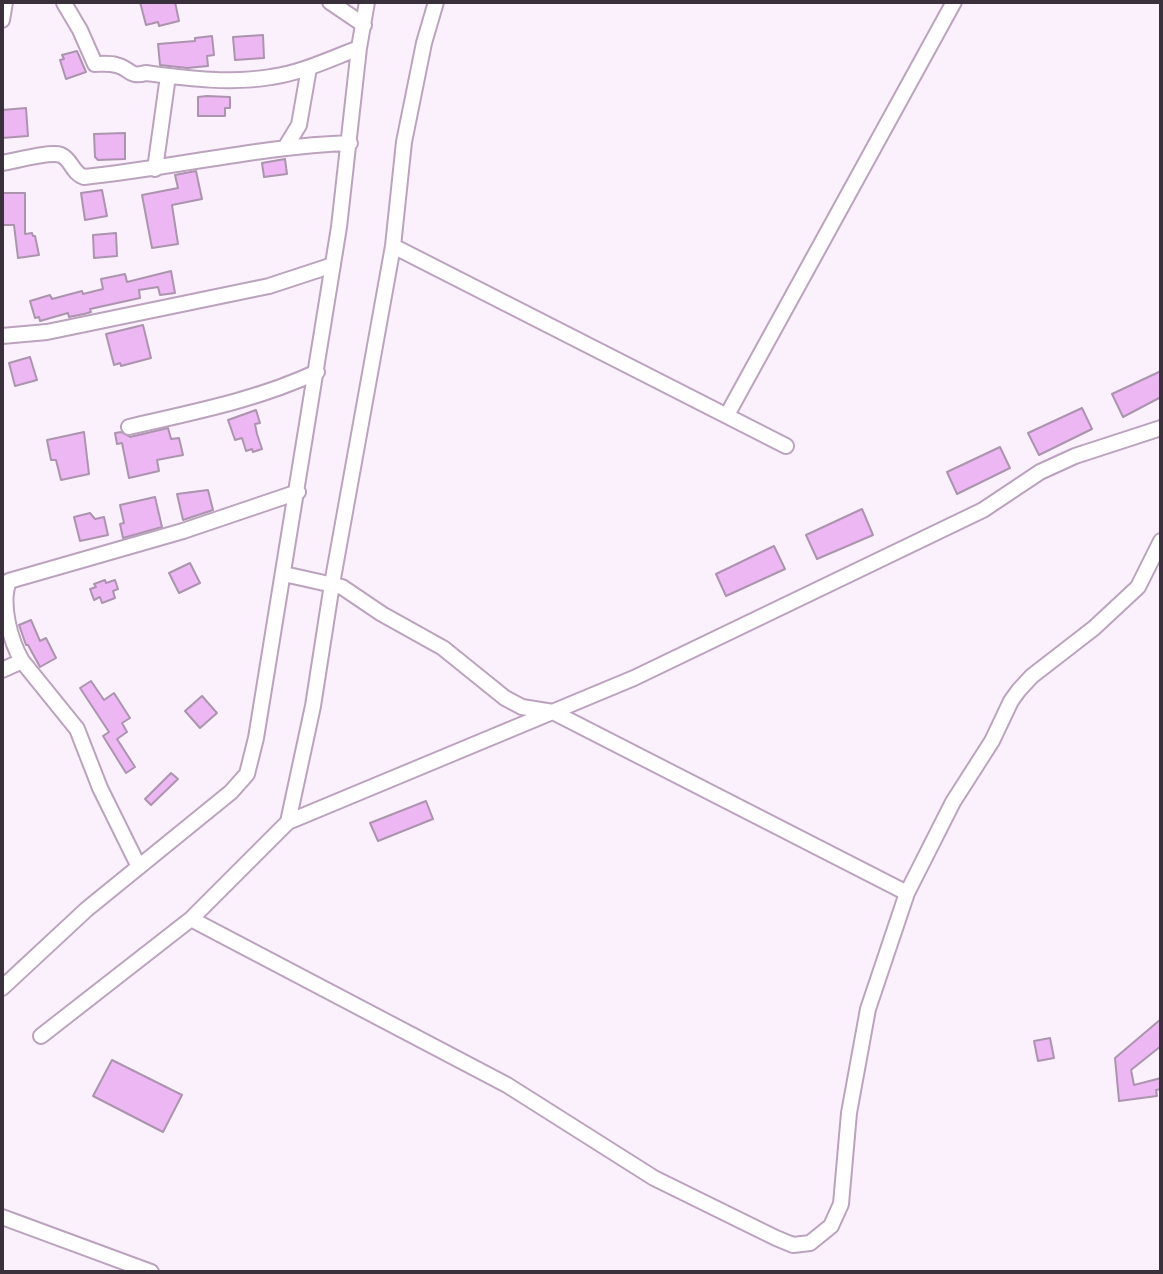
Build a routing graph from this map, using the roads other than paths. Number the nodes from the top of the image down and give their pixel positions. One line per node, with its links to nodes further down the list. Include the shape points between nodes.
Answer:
1 (5, 2): 8 (street)
2 (65, 2): 7 (street); 12 (street, via 95,64 117,65 130,74)
3 (330, 2): 9 (street)
4 (367, 2): 9 (street)
5 (436, 2): 17 (street, via 404,142)
6 (954, 2): 21 (street)
7 (49, 3)
8 (2, 20)
9 (364, 25): 10 (street)
10 (359, 48): 11 (street); 13 (street)
11 (309, 68): 12 (street, via 239,80); 14 (street, via 299,125)
12 (168, 76): 16 (street)
13 (350, 143): 14 (street); 18 (street)
14 (285, 148): 16 (street)
15 (2, 163): 16 (street, via 58,154 84,177)
16 (155, 169)
17 (393, 246): 21 (street); 29 (street)
18 (333, 265): 19 (street, via 269,286 47,332); 20 (street)
19 (2, 336)
20 (317, 372): 22 (street, via 238,402); 25 (street)
21 (727, 415): 24 (street)
22 (129, 427)
23 (1161, 428): 32 (street, via 1040,472 969,517)
24 (786, 446)
25 (298, 492): 27 (street); 28 (street, via 183,531)
26 (1161, 541): 35 (street, via 1138,587 1032,676 1011,701)
27 (284, 574): 29 (street); 34 (street, via 247,774)
28 (6, 577): 30 (street, via 9,631)
29 (332, 584): 32 (street, via 443,648 505,698); 33 (street)
30 (22, 661): 31 (street); 34 (street, via 77,729)
31 (2, 670)
32 (553, 712): 33 (street); 35 (street)
33 (288, 822): 36 (street)
34 (139, 867): 37 (street)
35 (907, 893): 36 (street, via 868,1009 857,1060 841,1204 831,1226 810,1243 793,1245 654,1178 507,1085)
36 (191, 919): 38 (street)
37 (2, 988)
38 (41, 1036)
39 (2, 1217): 40 (street)
40 (151, 1272)

